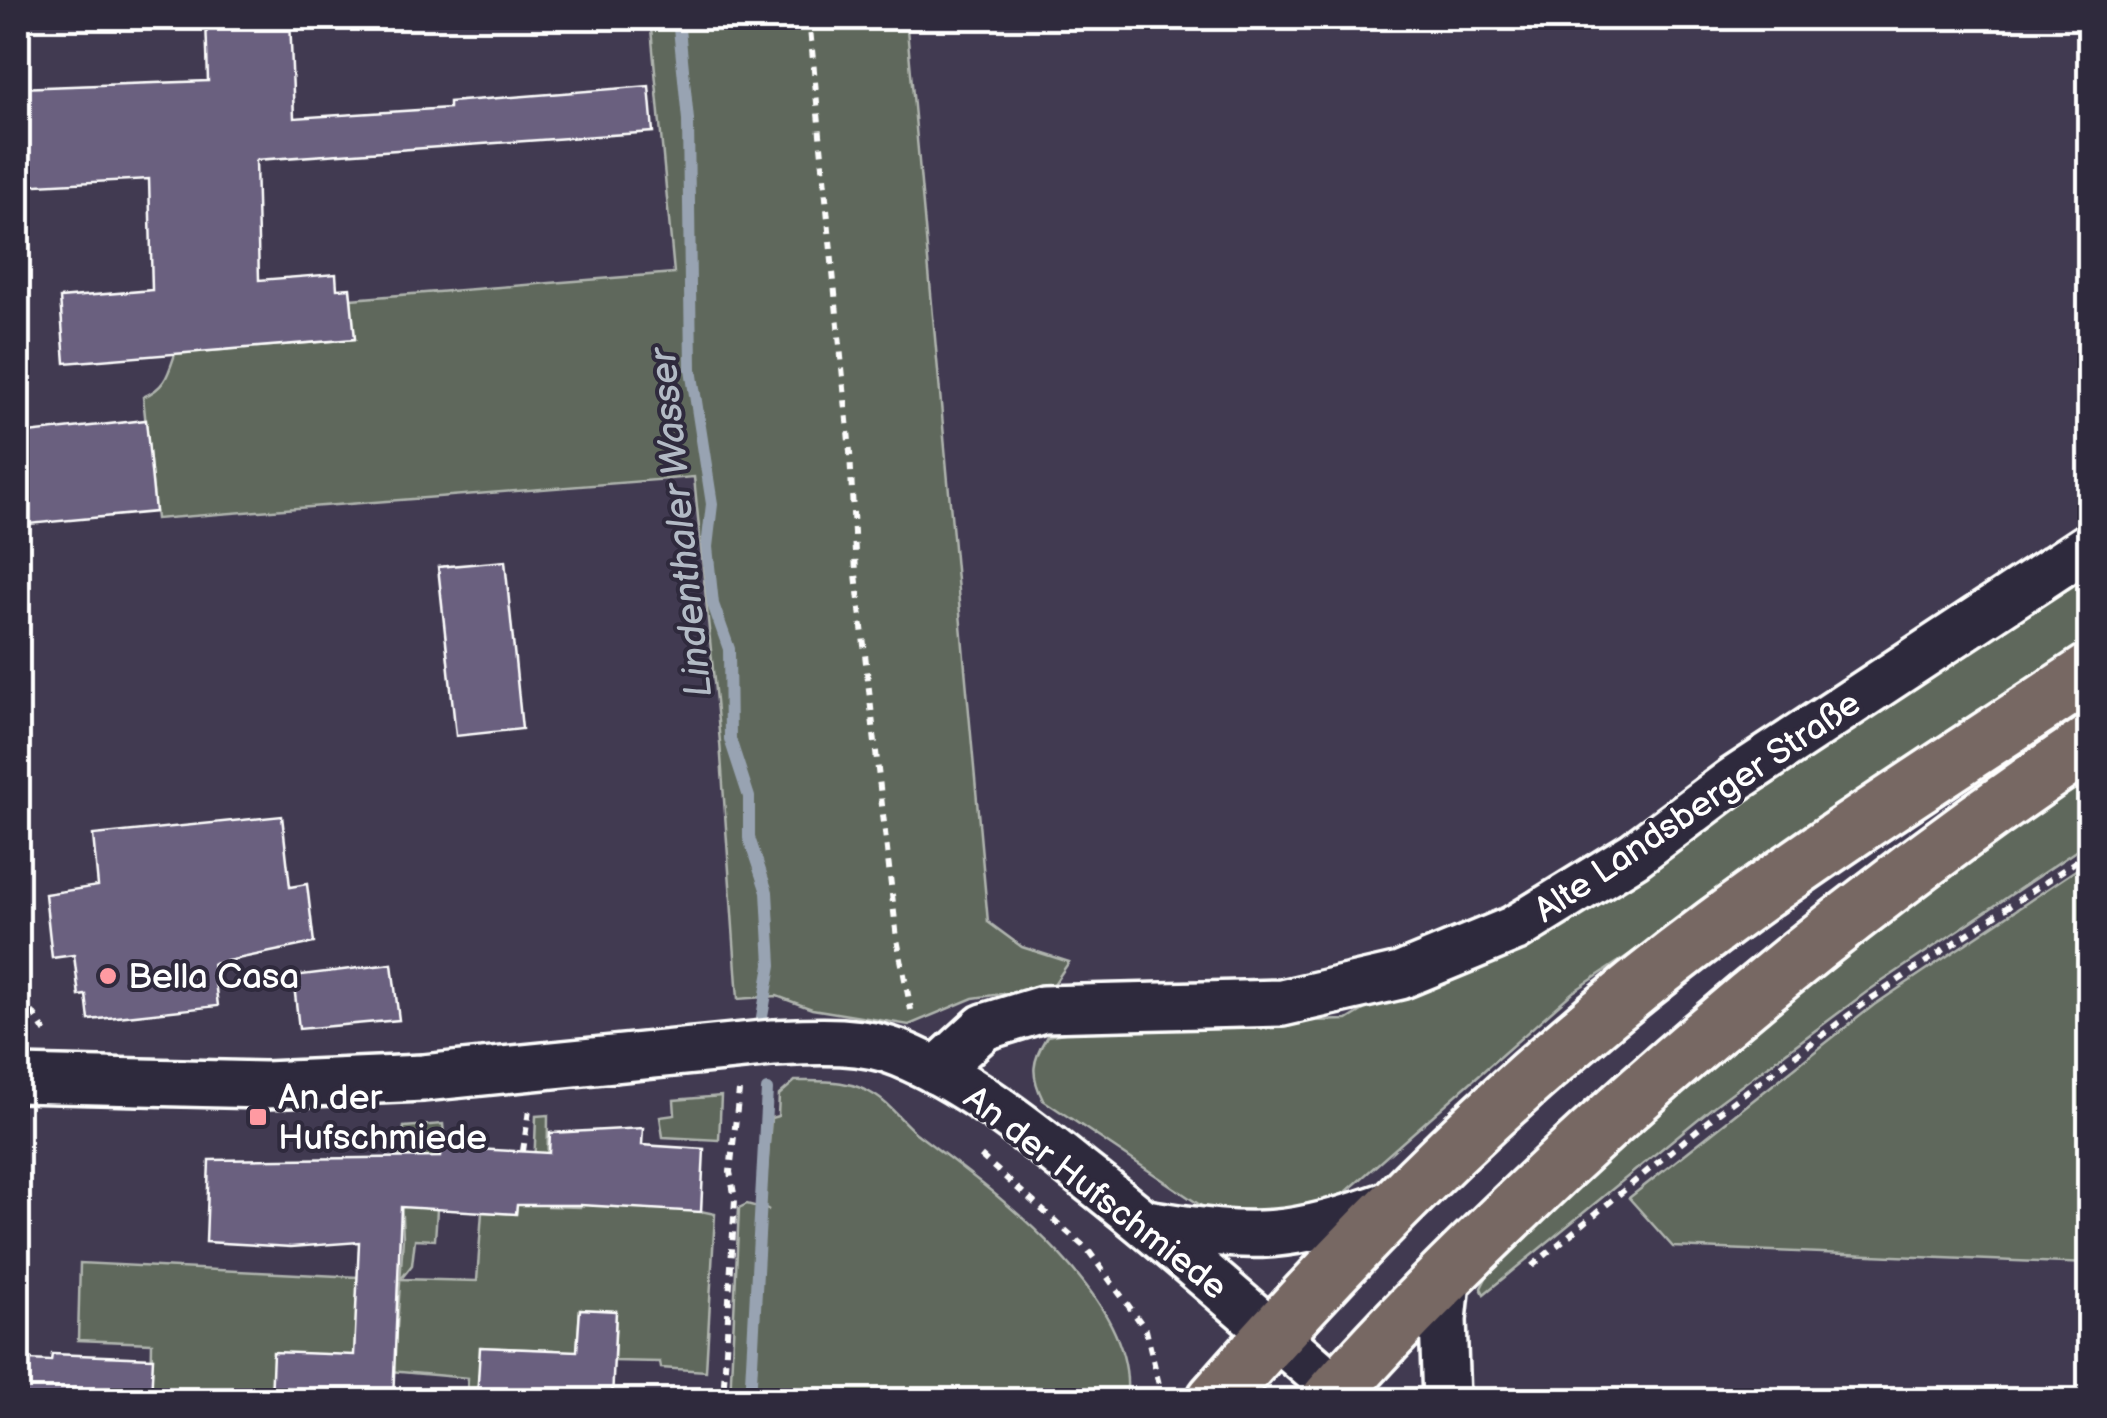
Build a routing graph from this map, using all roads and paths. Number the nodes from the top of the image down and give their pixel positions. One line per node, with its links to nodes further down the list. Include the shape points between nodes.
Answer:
1 (809, 18): 7 (path, via 856,574 897,939 910,1007)
2 (2090, 545): 7 (street, Alte Landsberger Straße, via 1734,780 1634,856 1514,928 1400,976 1282,1003 1043,1009 984,1027)
3 (2090, 672): 12 (main road, via 1711,929 1600,1017)
4 (2090, 743): 15 (main road, via 1828,932 1606,1123)
5 (2090, 852): 14 (path, via 1872,998)
6 (757, 1044): 7 (street, An der Hufschmiede, via 862,1044); 8 (street, An der Hufschmiede, via 423,1078 265,1085); 18 (path, via 730,1172)
7 (936, 1071): 13 (street, An der Hufschmiede, via 1039,1139)
8 (18, 1079)
9 (529, 1104): 11 (path)
10 (974, 1150): 19 (path, via 1088,1250 1146,1330 1160,1389)
11 (523, 1151)
12 (1396, 1202): 13 (street, via 1332,1225 1262,1237); 16 (main road)
13 (1146, 1223): 16 (street, An der Hufschmiede)
14 (1526, 1270)
15 (1448, 1271): 17 (main road); 21 (street)
16 (1273, 1334): 17 (street, An der Hufschmiede); 20 (main road)
17 (1339, 1397)
18 (723, 1400)
19 (1173, 1400)
20 (1215, 1400)
21 (1446, 1400)

